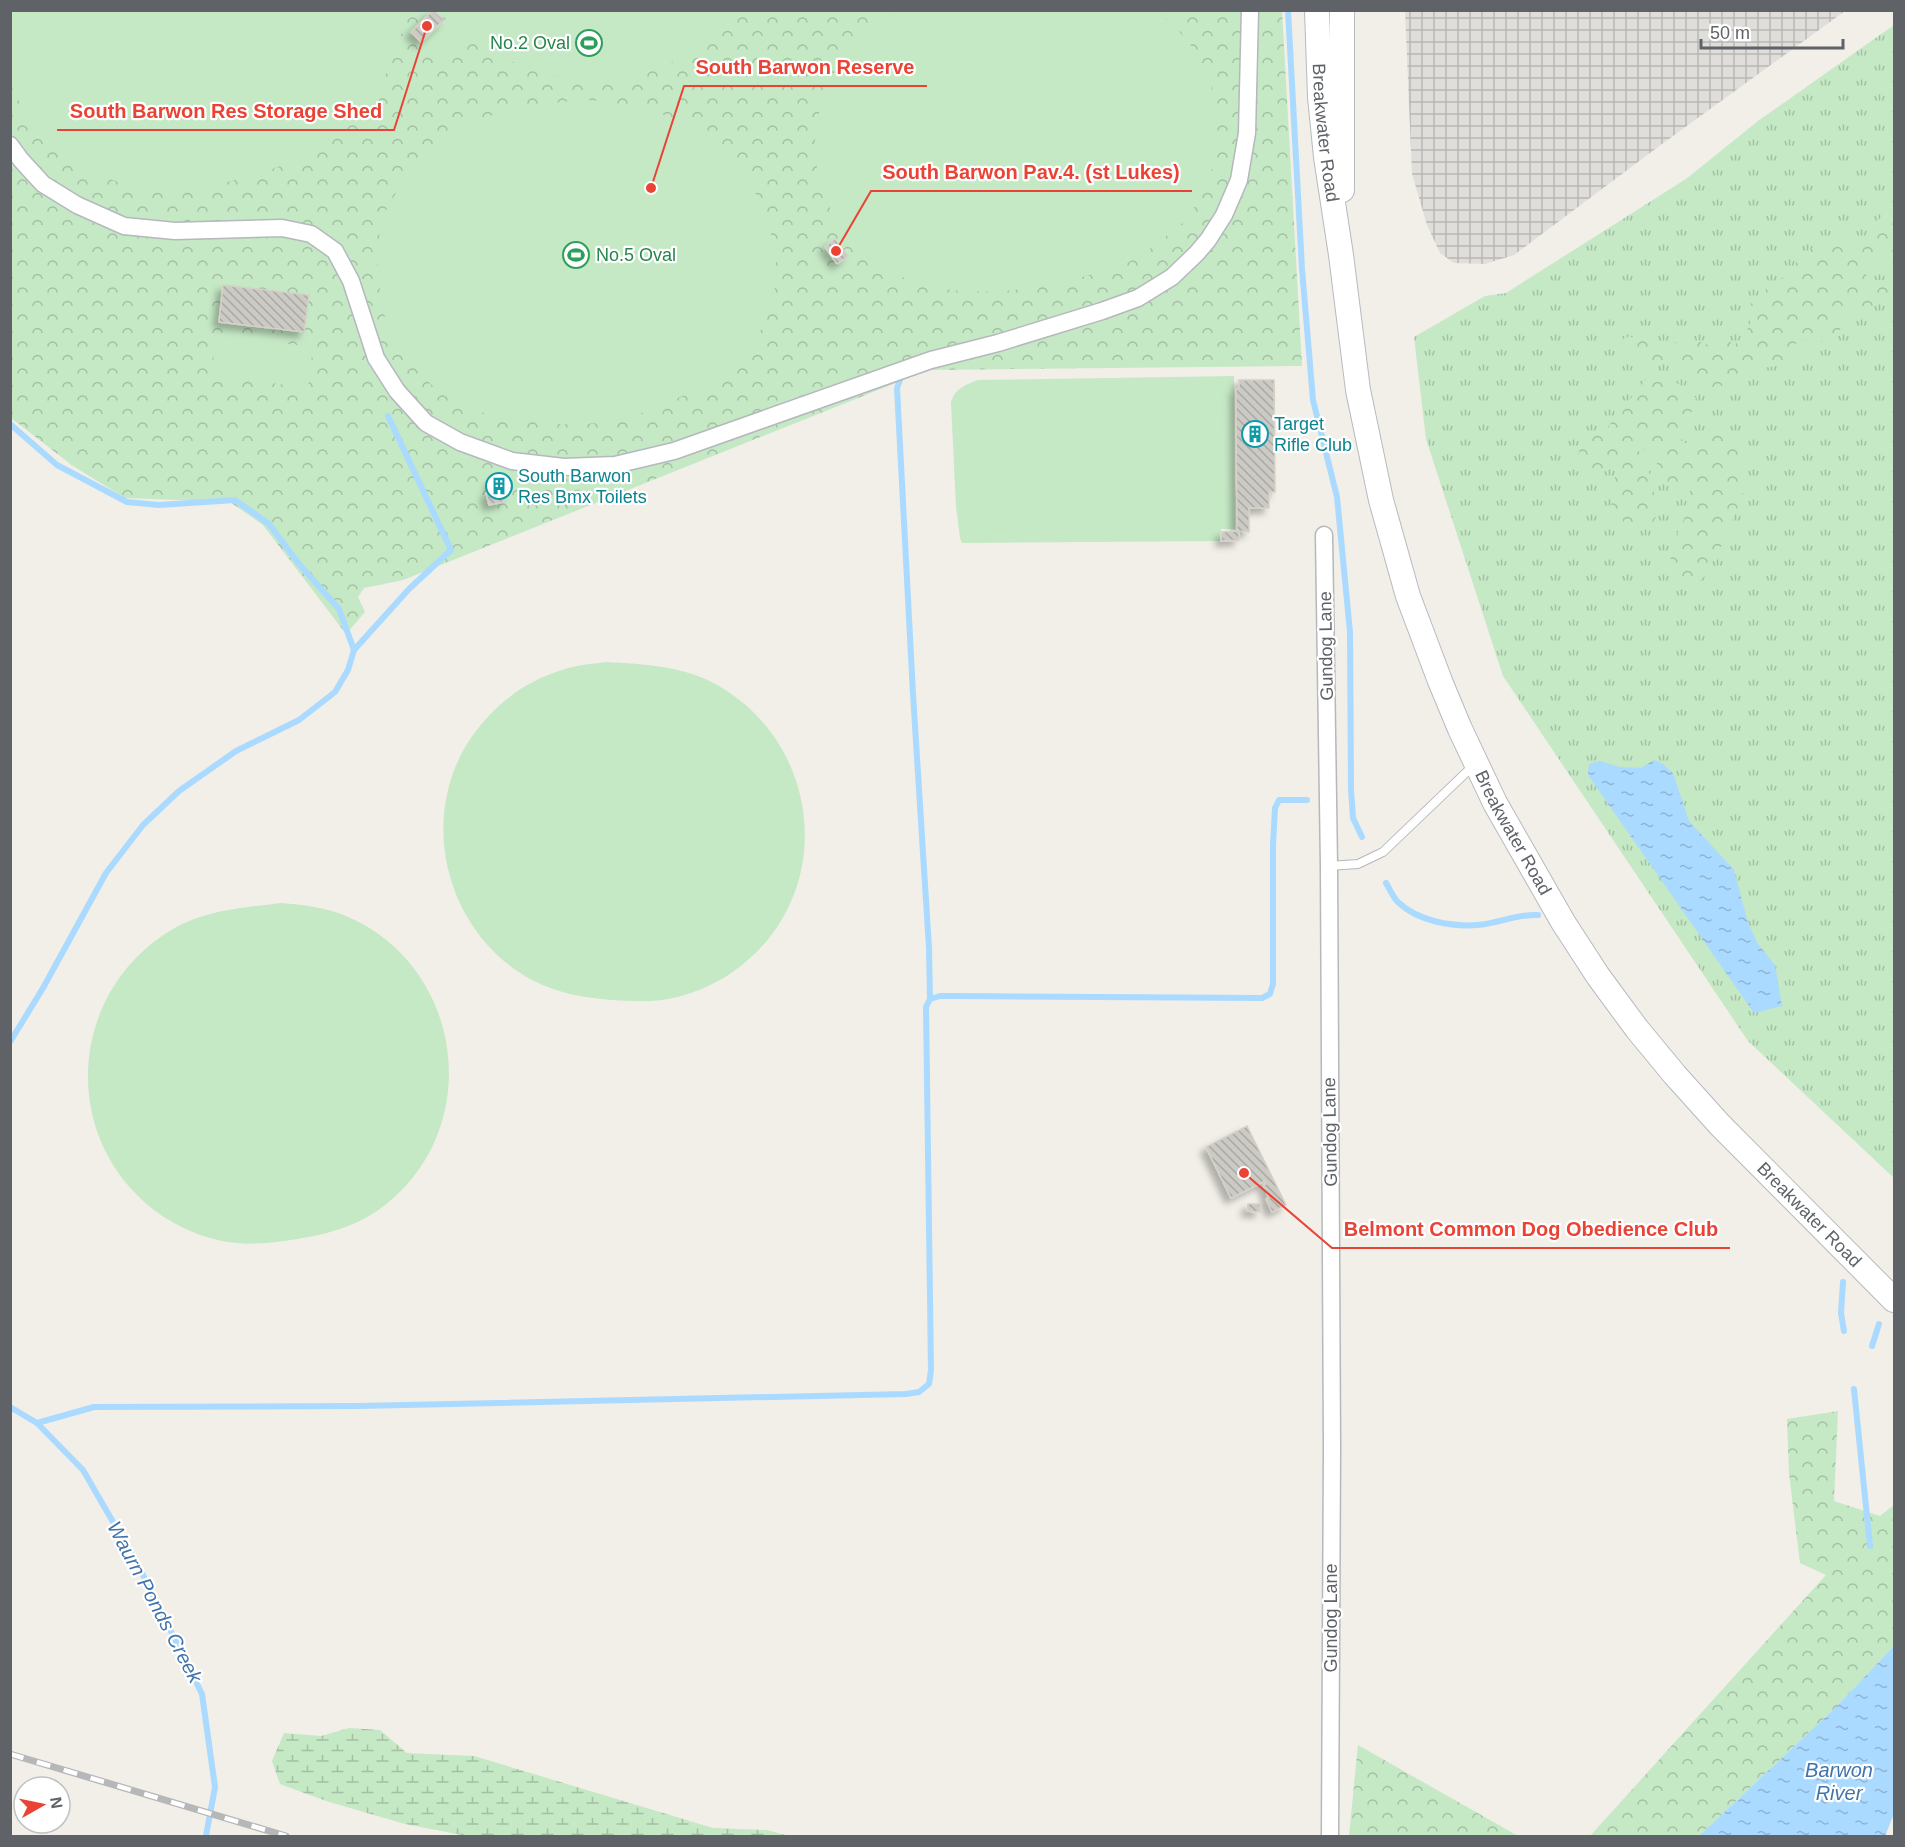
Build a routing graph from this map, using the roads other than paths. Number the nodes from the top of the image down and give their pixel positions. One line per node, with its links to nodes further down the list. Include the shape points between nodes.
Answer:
1 (1250, 10): 4 (street, via 1245,152 1239,180 1227,210 1208,240 1172,277 1138,298 932,360 674,451 615,465 564,467 512,460 460,442 426,423 397,391 376,358 351,281 335,251 311,234 282,228 175,231 124,226 43,184)
2 (1317, 10): 5 (main road, Breakwater Road, via 1322,127)
3 (1342, 10): 5 (main road, Breakwater Road)
4 (10, 146)
5 (1341, 255): 7 (main road, Breakwater Road, via 1358,390 1381,500 1408,596)
6 (1324, 535): 8 (street, Gundog Lane)
7 (1476, 763): 8 (lane, via 1383,852 1361,863); 9 (main road, Breakwater Road, via 1563,922 1637,1029 1720,1125)
8 (1329, 866): 10 (street, Gundog Lane)
9 (1894, 1300)
10 (1330, 1836)

